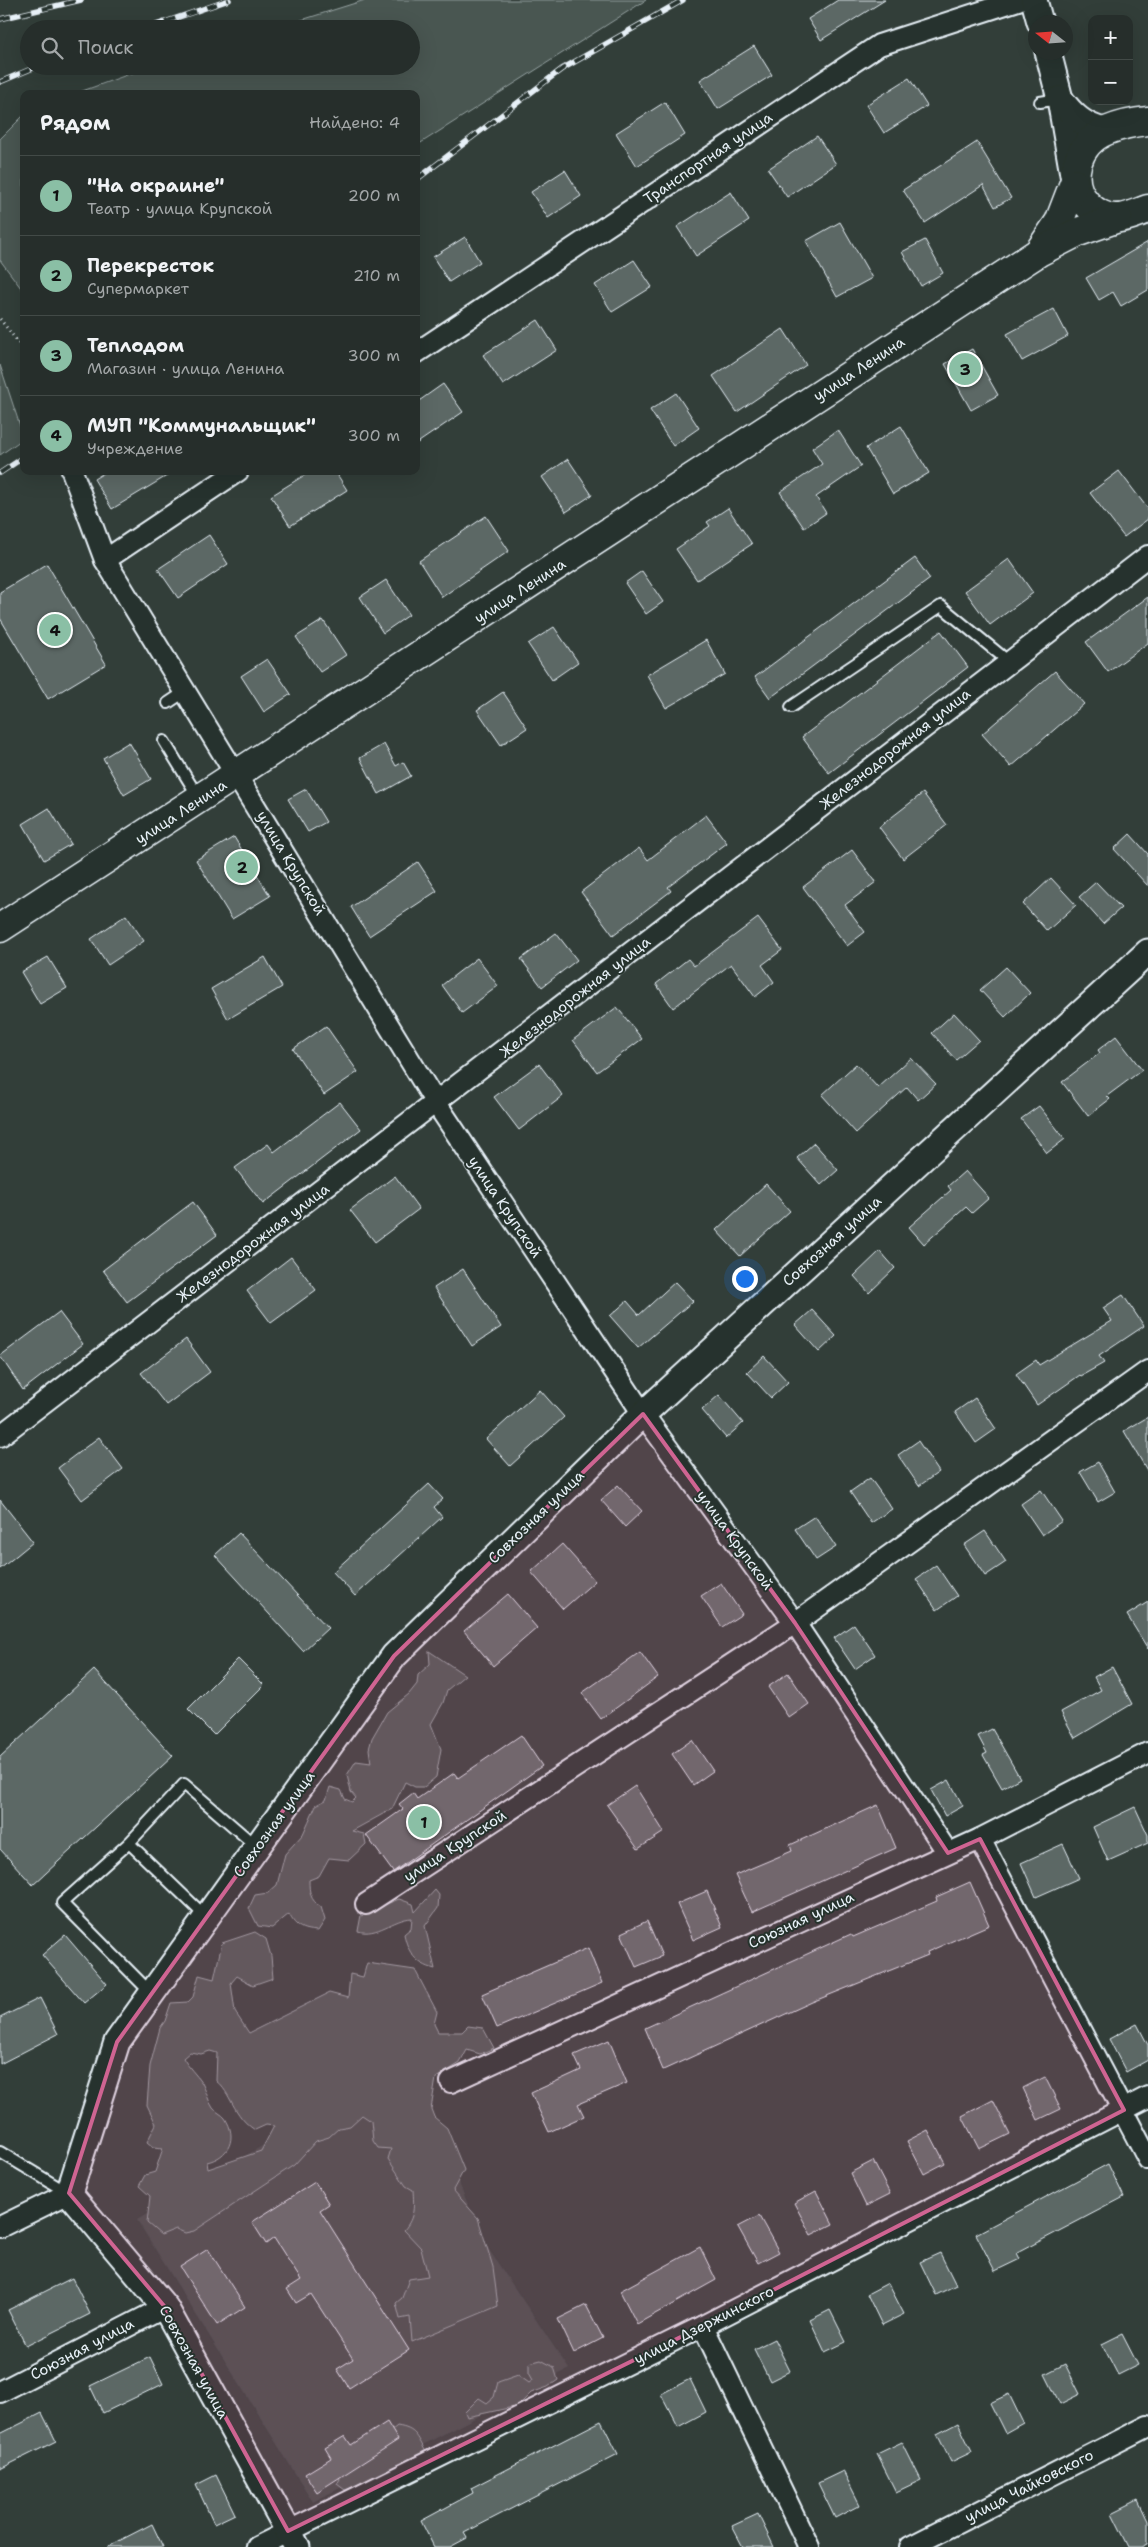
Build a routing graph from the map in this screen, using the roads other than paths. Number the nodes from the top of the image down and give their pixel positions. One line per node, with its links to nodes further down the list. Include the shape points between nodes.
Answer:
1 (1018, 0): 12 (street, Транспортная улица, via 879,45)
2 (1034, 0): 3 (street)
3 (1038, 15)
4 (1048, 60): 5 (street)
5 (1050, 101): 7 (street, via 1092,129); 8 (street)
6 (1148, 121): 7 (main road)
7 (1105, 131): 8 (main road, via 1080,155)
8 (1074, 183): 10 (main road, via 1091,208); 11 (main road, via 1059,222)
9 (1148, 210): 10 (main road)
10 (1118, 218): 11 (main road, улица Ленина, via 1078,232)
11 (1039, 252): 22 (main road, улица Ленина)
12 (420, 350)
13 (73, 475): 16 (street, улица Крупской)
14 (232, 475): 16 (street)
15 (1148, 556): 17 (street, Железнодорожная улица)
16 (105, 560): 18 (street, улица Крупской)
17 (1009, 662): 20 (lane, via 941,606); 26 (street, Железнодорожная улица)
18 (186, 691): 19 (lane); 22 (street, улица Крупской)
19 (168, 703)
20 (791, 707)
21 (164, 741): 23 (lane)
22 (238, 775): 23 (main road, улица Ленина); 26 (street, улица Крупской)
23 (200, 800): 24 (main road, улица Ленина)
24 (0, 928)
25 (1148, 952): 28 (street, Совхозная улица)
26 (436, 1103): 28 (street, улица Крупской); 29 (street, Железнодорожная улица)
27 (1148, 1371): 30 (street, улица Крупской)
28 (643, 1414): 30 (street, улица Крупской); 34 (street, Совхозная улица, via 394,1656)
29 (0, 1436)
30 (795, 1622): 35 (street, улица Крупской); 36 (street, улица Крупской)
31 (1148, 1753): 32 (street, Союзная улица)
32 (980, 1839): 35 (street, Союзная улица); 41 (street)
33 (129, 1842): 34 (lane, via 184,1784); 37 (lane); 38 (lane, via 62,1903)
34 (258, 1848): 37 (street, Совхозная улица)
35 (948, 1852): 39 (street, Союзная улица)
36 (366, 1904)
37 (206, 1918): 38 (street, Совхозная улица)
38 (151, 1994): 44 (street, Совхозная улица, via 117,2042)
39 (451, 2082)
40 (1148, 2097): 41 (street, улица Дзержинского)
41 (1124, 2110): 43 (street); 47 (street, улица Дзержинского)
42 (0, 2152): 44 (lane)
43 (1148, 2159)
44 (69, 2193): 45 (street); 46 (street, Совхозная улица)
45 (0, 2227)
46 (165, 2307): 48 (street, Союзная улица); 50 (street, Совхозная улица)
47 (703, 2326): 50 (street, улица Дзержинского); 52 (street)
48 (0, 2392)
49 (1148, 2426): 53 (street, улица Чайковского)
50 (292, 2539): 51 (street, улица Дзержинского)
51 (257, 2547)
52 (809, 2547)
53 (910, 2547)

